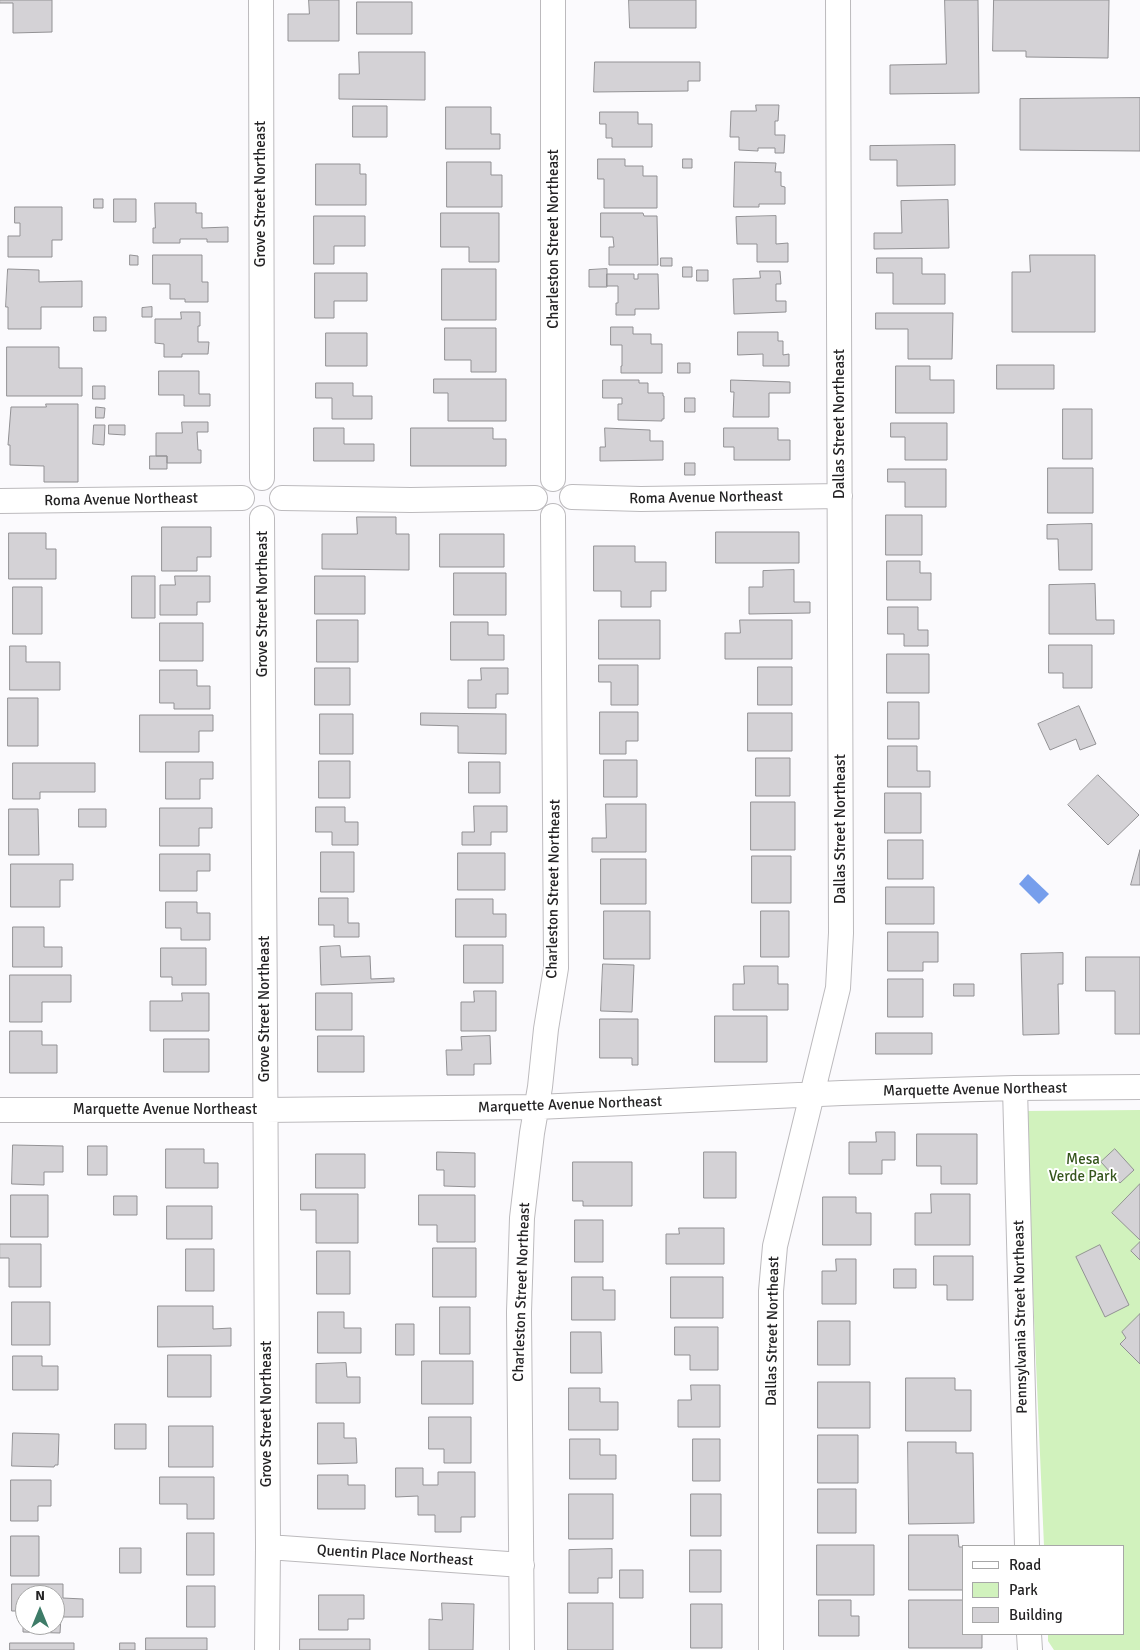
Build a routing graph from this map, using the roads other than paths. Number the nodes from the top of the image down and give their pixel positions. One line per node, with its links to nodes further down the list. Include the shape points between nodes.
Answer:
1 (261, 0): 4 (street, Grove Street Northeast)
2 (553, 0): 5 (street, Charleston Street Northeast)
3 (838, 0): 6 (street, Dallas Street Northeast)
4 (262, 478): 7 (street, via 246,486); 8 (street, via 278,486)
5 (553, 479): 9 (street, via 538,487); 10 (street, via 568,486)
6 (840, 496): 10 (street, Roma Avenue Northeast); 16 (street, Dallas Street Northeast, via 842,933 838,988)
7 (242, 498): 11 (street, Roma Avenue Northeast); 13 (street, via 250,515)
8 (282, 498): 9 (street); 13 (street, via 274,515)
9 (535, 498): 12 (street, via 543,513)
10 (572, 498): 12 (street, via 568,508)
11 (0, 500)
12 (554, 516): 17 (street, Charleston Street Northeast, via 556,968)
13 (262, 518): 19 (street, Grove Street Northeast)
14 (1140, 1087): 15 (street, Marquette Avenue Northeast)
15 (1016, 1088): 16 (street, Marquette Avenue Northeast); 20 (street, Pennsylvania Street Northeast)
16 (812, 1096): 17 (street, Marquette Avenue Northeast); 26 (street, Dallas Street Northeast, via 775,1246 771,1291)
17 (537, 1107): 19 (street, Marquette Avenue Northeast); 22 (street, Charleston Street Northeast, via 522,1218 519,1312)
18 (0, 1110): 19 (street, Marquette Avenue Northeast)
19 (266, 1110): 21 (street, Grove Street Northeast)
20 (1027, 1545)
21 (268, 1546): 22 (street, Quentin Place Northeast); 24 (street, Grove Street Northeast)
22 (522, 1565): 25 (street, Charleston Street Northeast)
23 (1029, 1635): 27 (street)
24 (267, 1650)
25 (522, 1650)
26 (771, 1650)
27 (1030, 1650)

